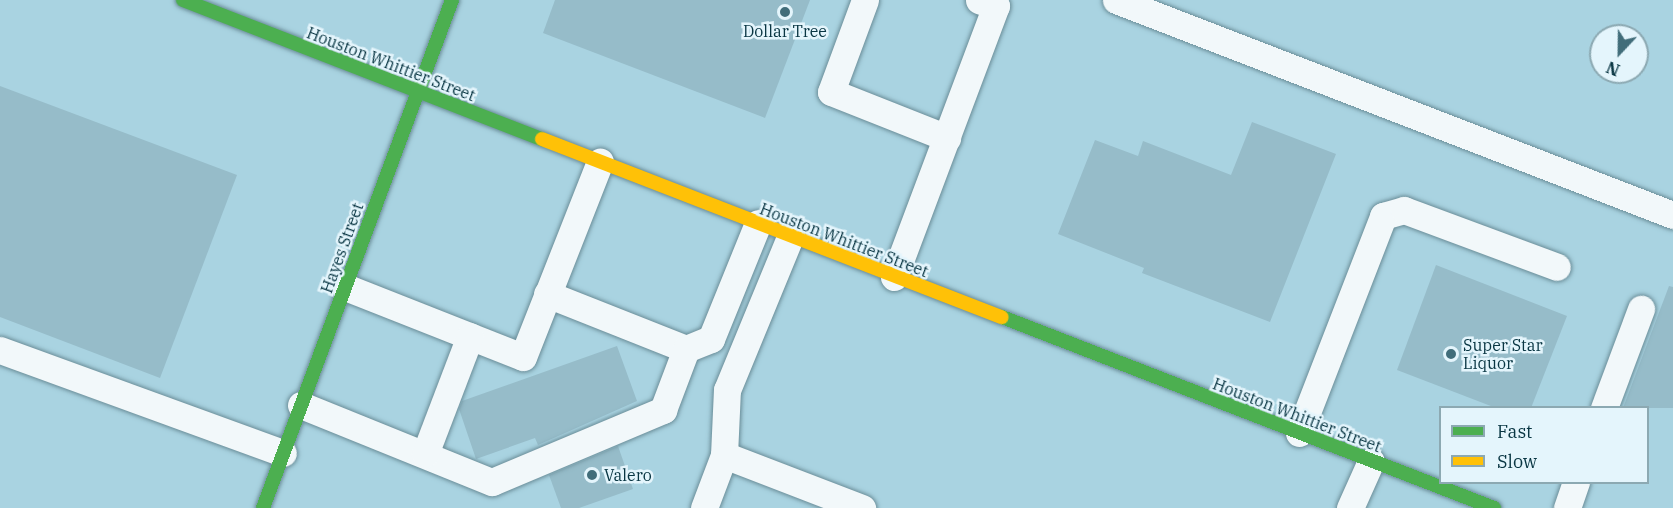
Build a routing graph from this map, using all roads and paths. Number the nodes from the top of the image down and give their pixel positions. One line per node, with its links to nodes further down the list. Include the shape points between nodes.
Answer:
1 (183, 0): 6 (street, Houston Whittier Street)
2 (452, 0): 6 (street, Hayes Street)
3 (865, 0): 7 (lane, via 831,92)
4 (1116, 0): 9 (lane)
5 (991, 2): 7 (lane)
6 (418, 92): 8 (street, Houston Whittier Street); 14 (street, Hayes Street)
7 (947, 138): 13 (lane)
8 (600, 162): 10 (street, Houston Whittier Street); 15 (lane)
9 (1673, 215)
10 (758, 224): 11 (street, Houston Whittier Street); 18 (lane, via 711,339)
11 (790, 237): 13 (street, Houston Whittier Street); 25 (lane, via 727,390)
12 (1557, 267): 22 (lane, via 1404,210 1383,216)
13 (894, 277): 22 (street, Houston Whittier Street)
14 (345, 288): 17 (lane); 20 (street, Hayes Street)
15 (547, 294): 17 (lane, via 523,357); 18 (lane)
16 (1641, 309): 21 (lane)
17 (470, 336): 24 (lane)
18 (686, 349): 24 (lane, via 663,410 492,482)
19 (0, 350): 23 (lane)
20 (301, 405): 23 (street, Hayes Street); 24 (lane)
21 (1605, 406)
22 (1299, 434): 26 (street, Houston Whittier Street)
23 (283, 453): 28 (street, Hayes Street)
24 (425, 454)
25 (724, 455): 29 (lane); 30 (lane)
26 (1371, 460): 31 (lane); 32 (street, Houston Whittier Street)
27 (1576, 484): 33 (lane)
28 (263, 508)
29 (704, 508)
30 (862, 508)
31 (1350, 508)
32 (1494, 508)
33 (1567, 508)

